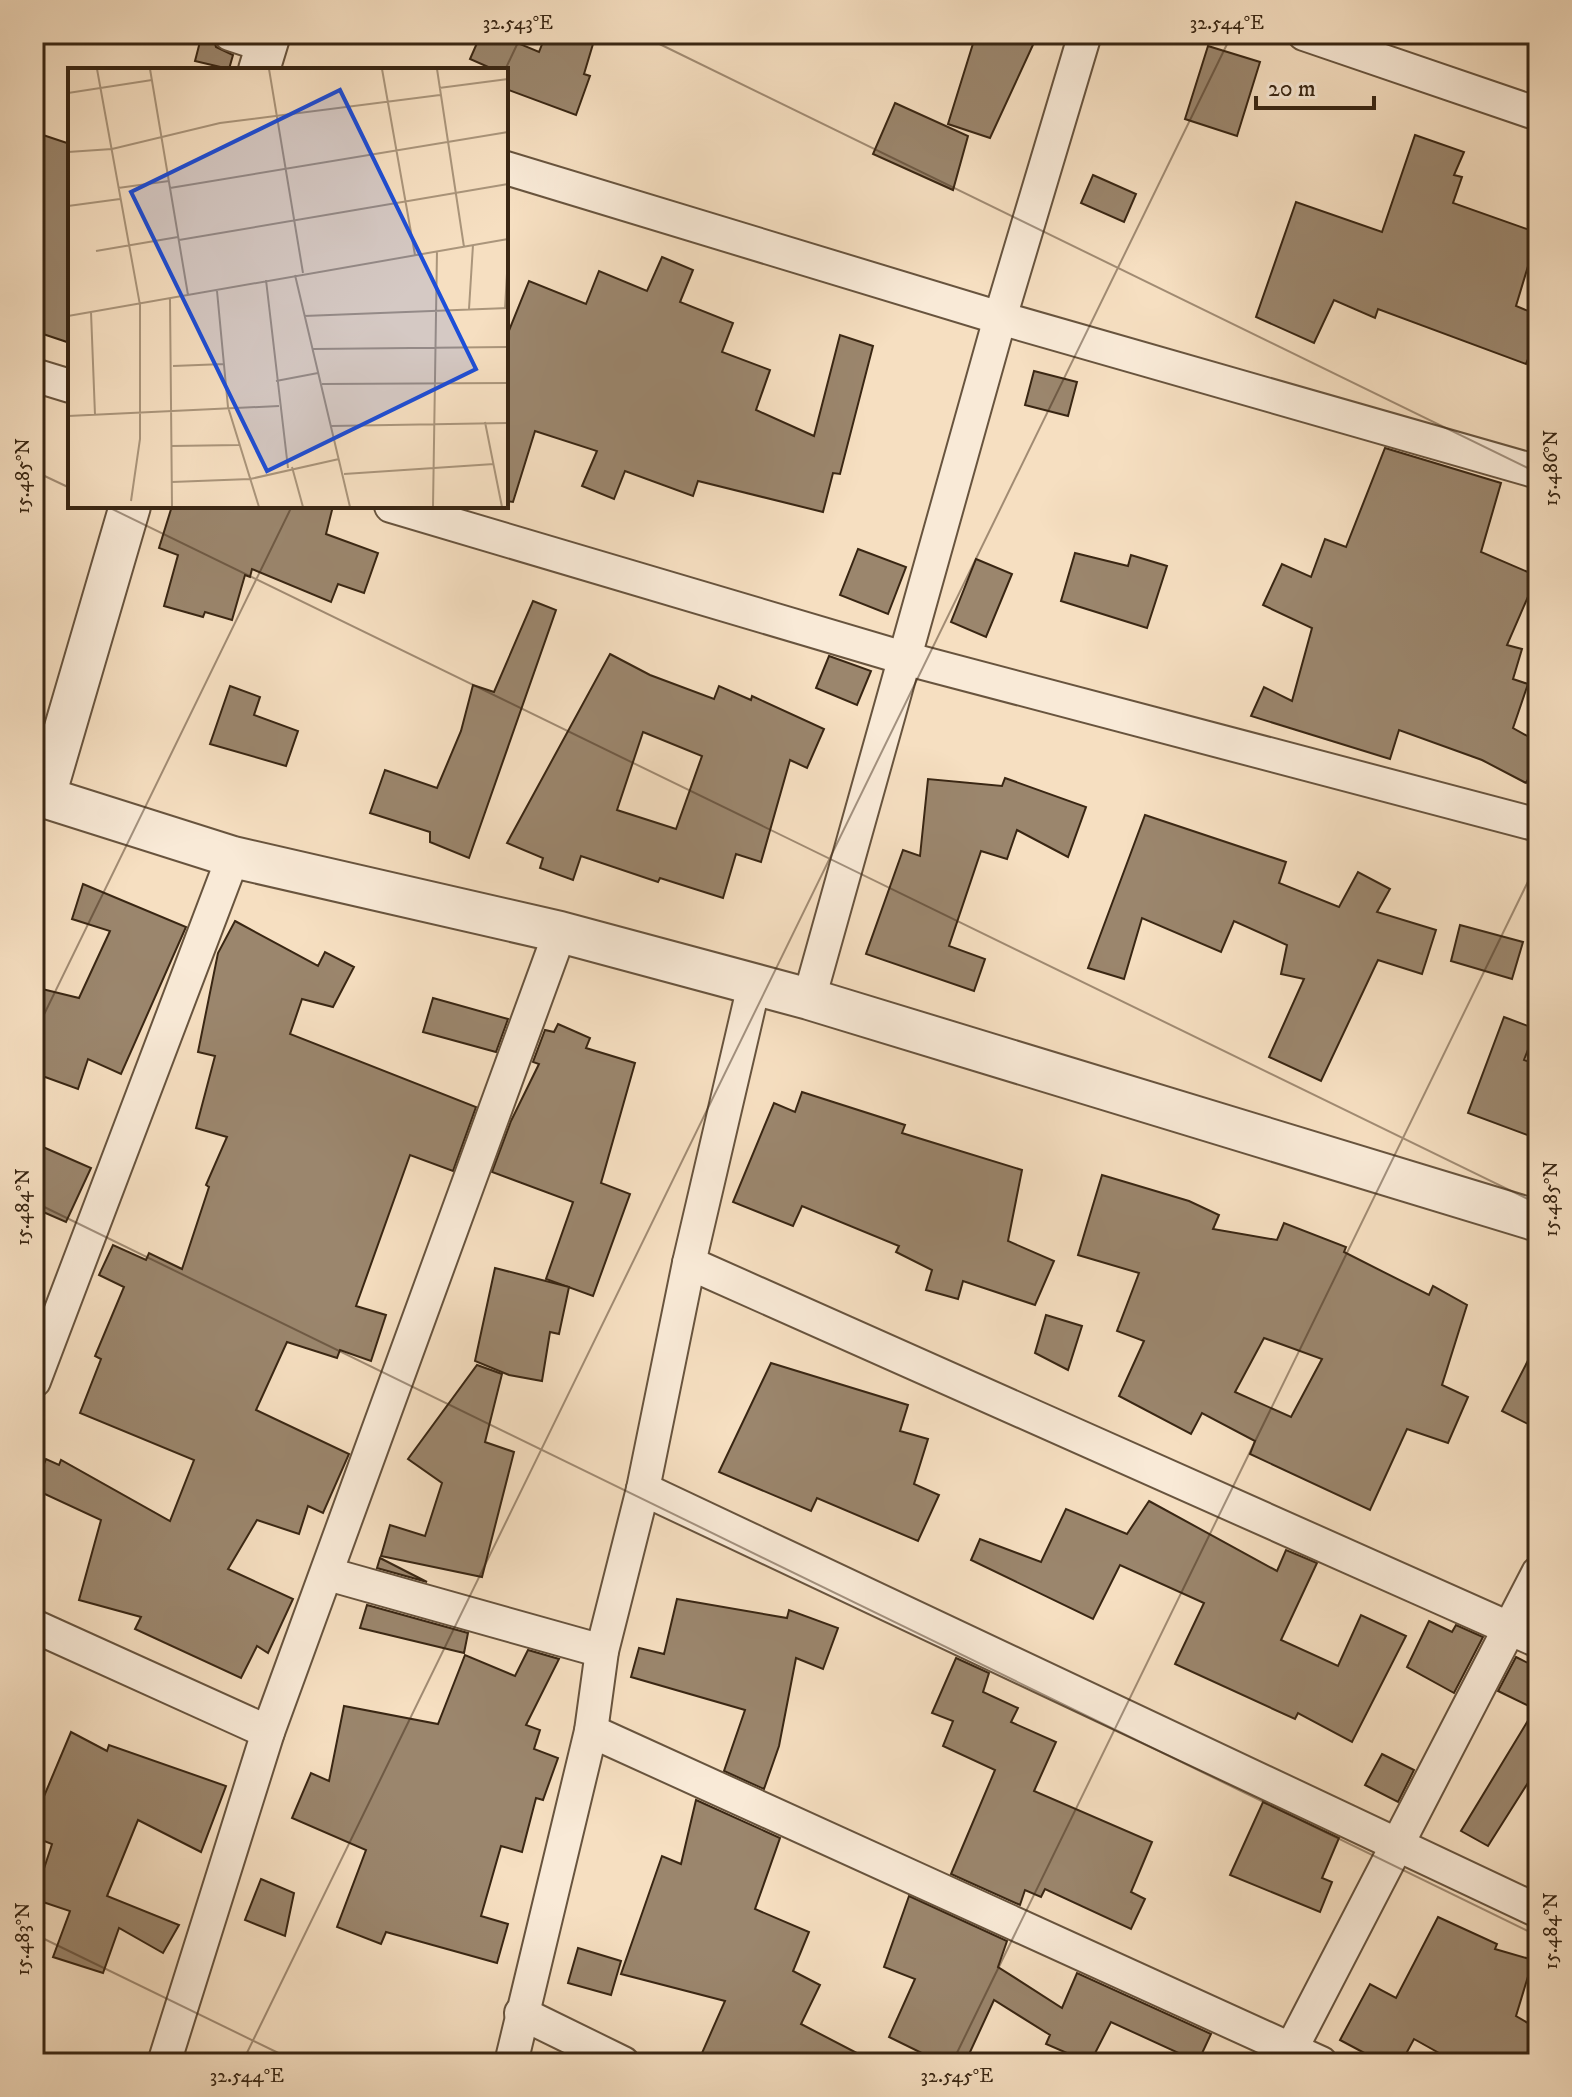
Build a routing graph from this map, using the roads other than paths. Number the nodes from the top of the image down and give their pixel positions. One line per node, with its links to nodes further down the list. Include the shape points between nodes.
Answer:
1 (1085, 34): 5 (street)
2 (1304, 34): 3 (street)
3 (1538, 114)
4 (508, 169): 5 (street)
5 (1000, 318): 8 (street); 11 (street)
6 (34, 375): 7 (street)
7 (68, 385)
8 (1538, 472)
9 (129, 508): 12 (street)
10 (398, 508): 11 (street)
11 (904, 658): 13 (street); 17 (street)
12 (39, 795): 14 (street)
13 (1538, 825)
14 (233, 857): 15 (street); 20 (street)
15 (560, 932): 16 (street); 24 (street)
16 (754, 985): 17 (street); 19 (street)
17 (809, 999): 18 (street)
18 (1538, 1221)
19 (689, 1263): 22 (street); 26 (street)
20 (46, 1310): 21 (street)
21 (34, 1381)
22 (643, 1489): 27 (street); 30 (street)
23 (1538, 1573): 26 (street)
24 (328, 1574): 27 (street); 29 (street)
25 (34, 1626): 29 (street)
26 (1525, 1635): 30 (street)
27 (602, 1651): 28 (street)
28 (591, 1731): 32 (street); 33 (street)
29 (268, 1732): 34 (street)
30 (1396, 1841): 31 (street); 33 (street)
31 (1538, 1911)
32 (521, 2013): 35 (street); 36 (street)
33 (1288, 2055): 37 (street)
34 (164, 2063)
35 (511, 2063)
36 (623, 2063)
37 (1321, 2063)

